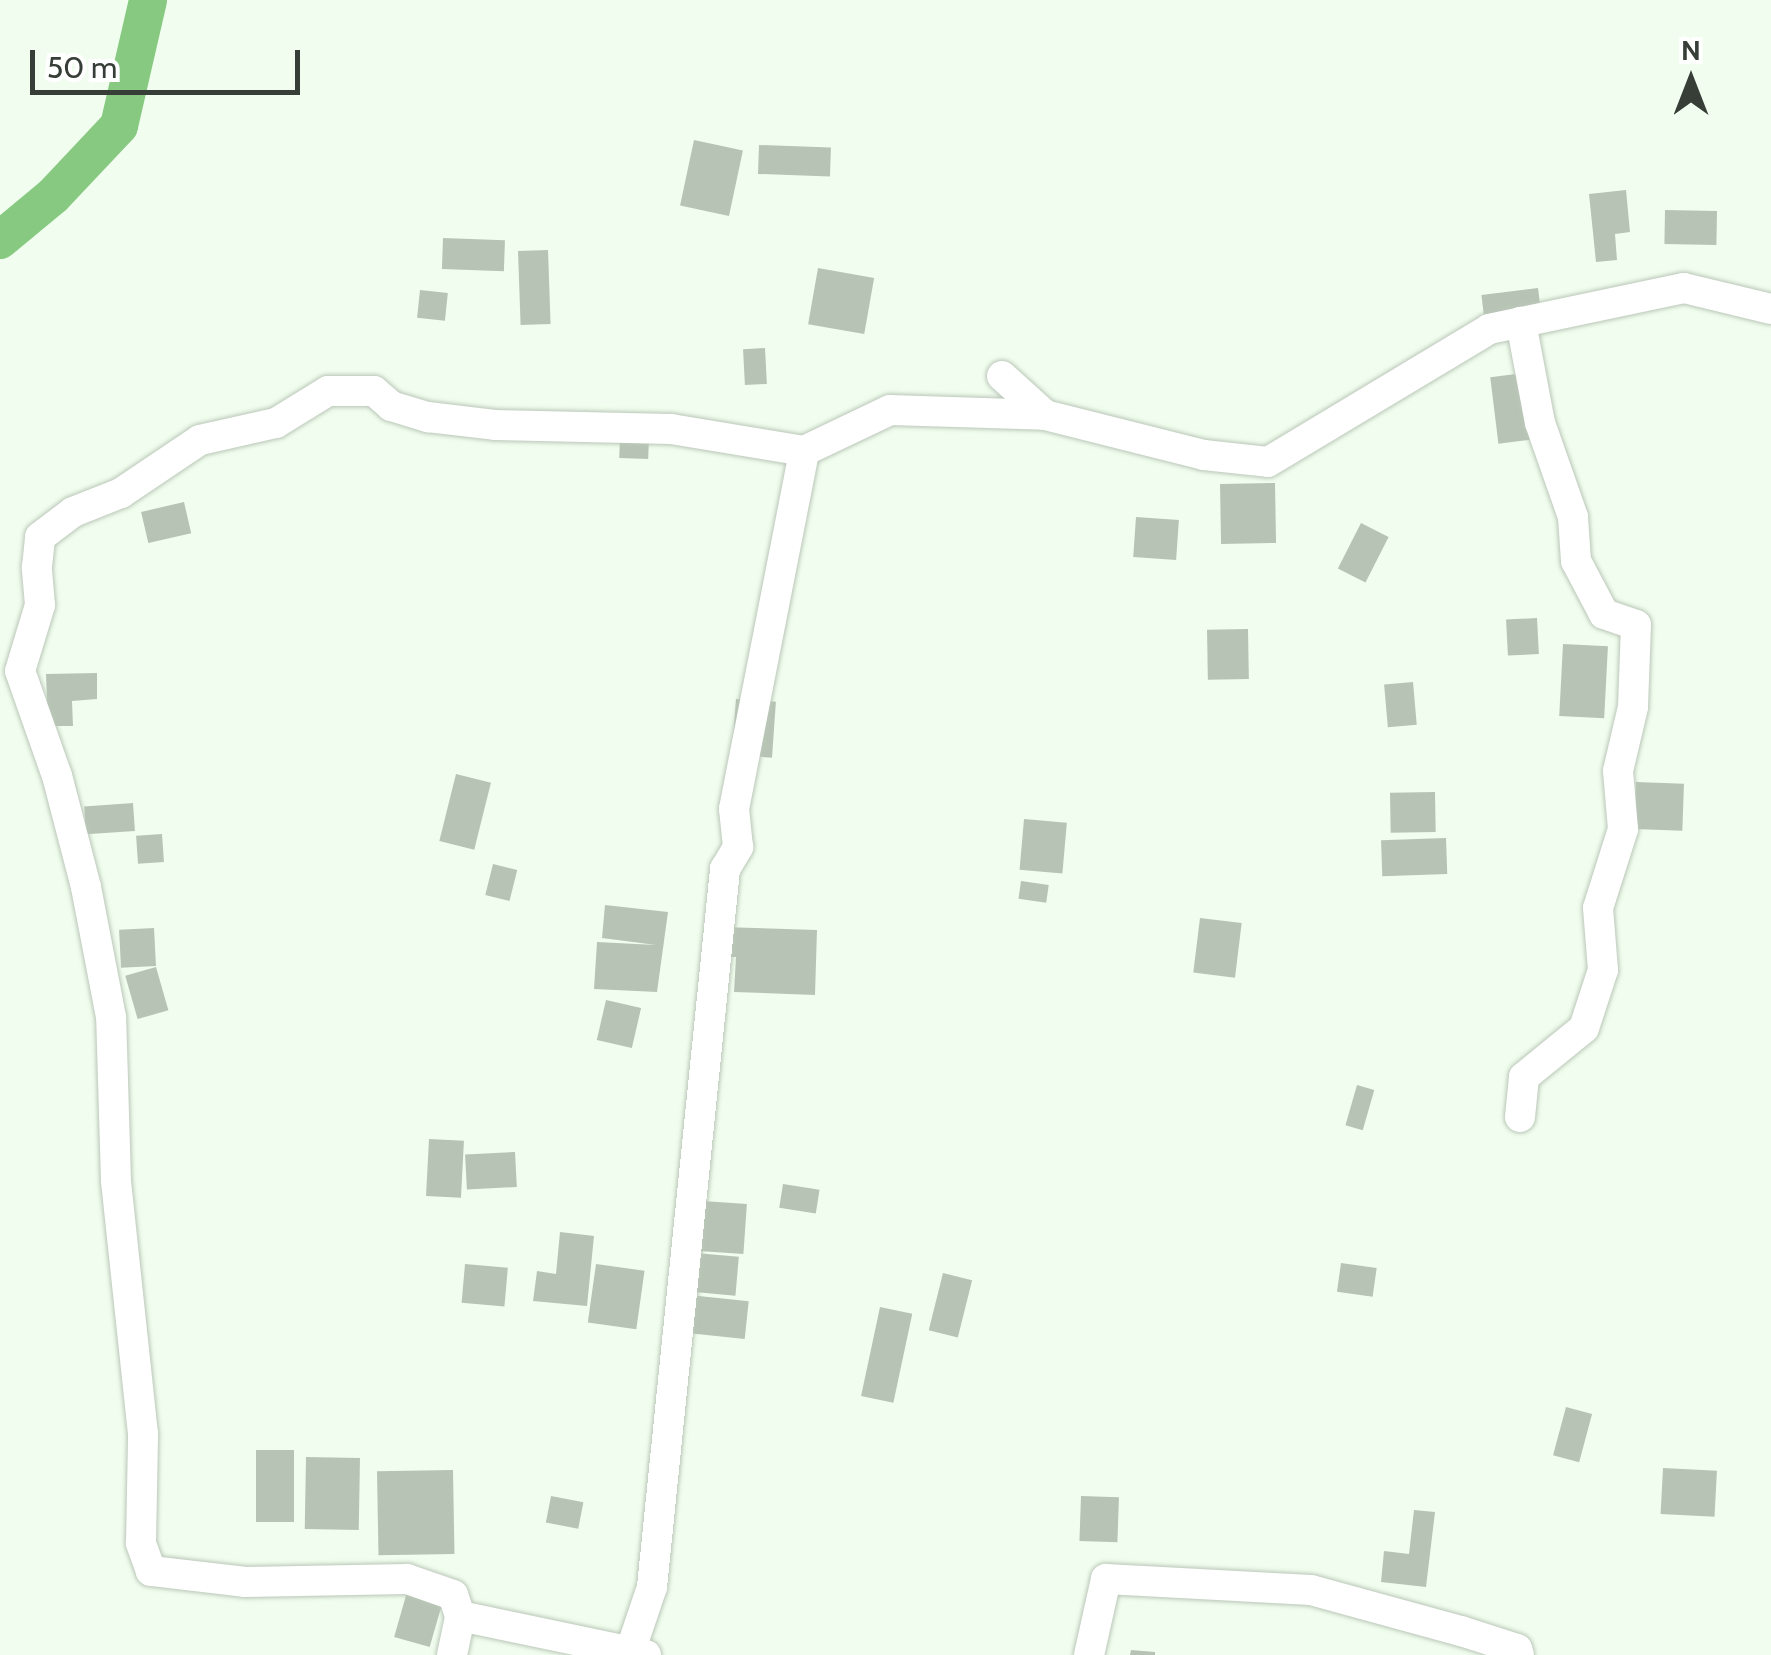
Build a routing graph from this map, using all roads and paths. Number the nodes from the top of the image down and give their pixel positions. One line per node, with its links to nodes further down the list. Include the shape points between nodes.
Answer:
1 (1771, 309): 2 (street, via 1684,288)
2 (1521, 322): 4 (street, via 1489,328 1268,462 1204,454); 6 (street, via 1540,424 1573,516 1576,561 1604,614 1636,625 1634,707 1618,771 1623,829 1598,908 1603,970 1584,1028 1524,1077)
3 (1002, 376): 4 (street)
4 (1045, 414): 5 (street, via 890,410)
5 (804, 451): 7 (street, via 671,429 428,418 392,406 374,391 328,391 276,424 200,440 40,537 40,605 20,671 57,776 111,1017 116,1181 143,1434 141,1543 150,1571 246,1582 407,1580 454,1595); 8 (street, via 734,809 738,848 725,869 652,1586)
6 (1520, 1117)
7 (460, 1616): 8 (street); 9 (street)
8 (638, 1653)
9 (452, 1655)
10 (1089, 1655): 11 (street, via 1106,1579 1310,1590 1480,1637)
11 (1520, 1655)

